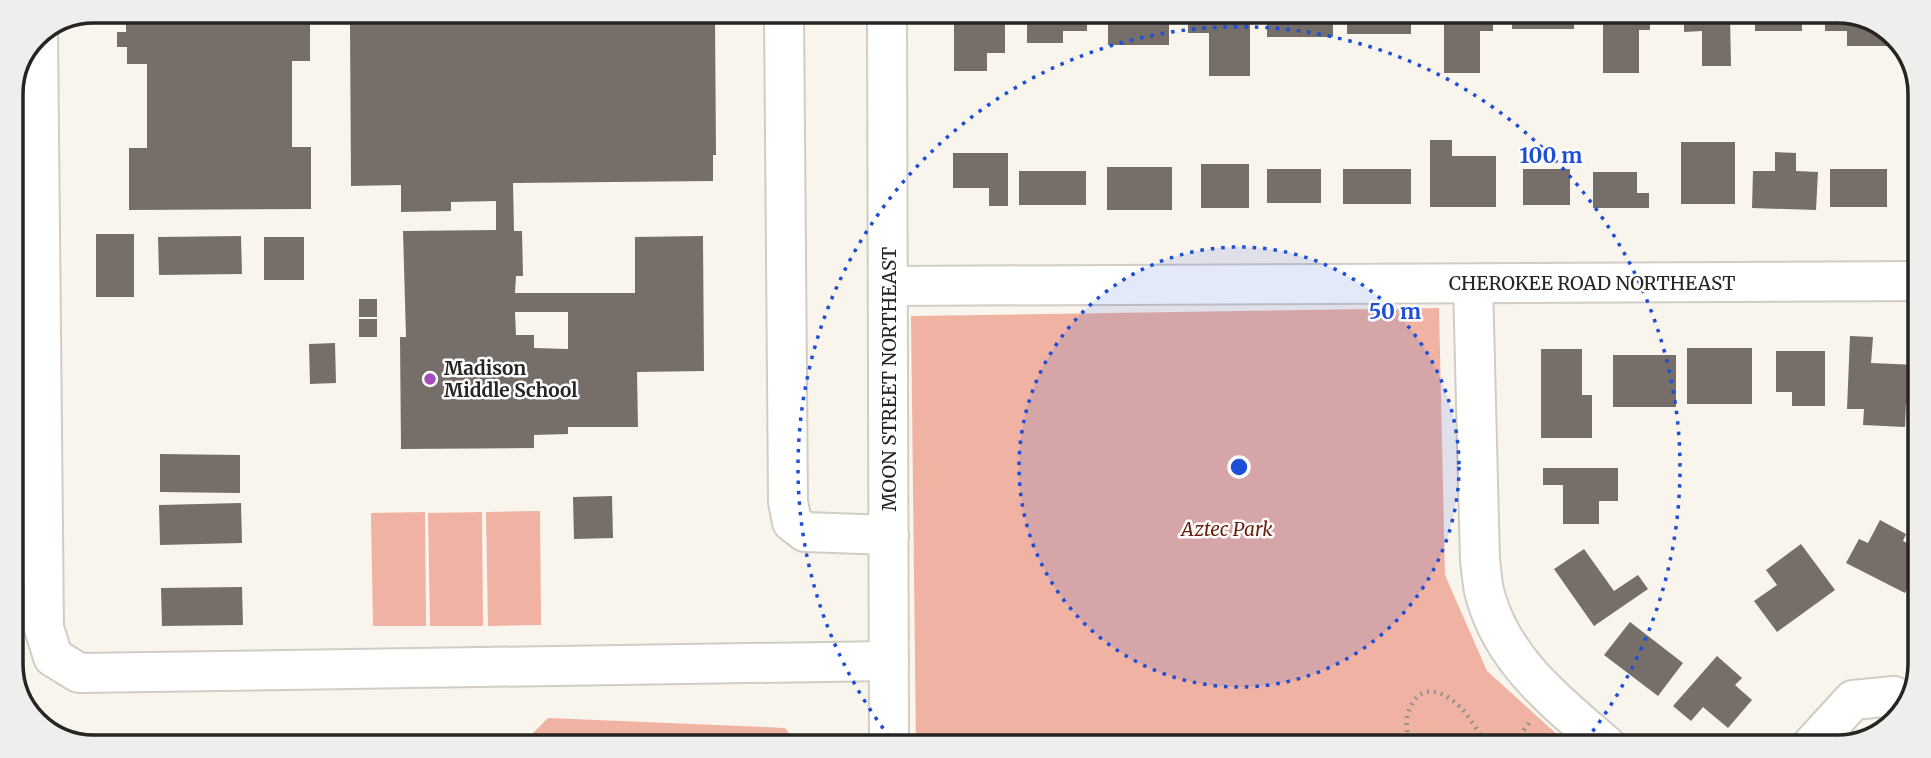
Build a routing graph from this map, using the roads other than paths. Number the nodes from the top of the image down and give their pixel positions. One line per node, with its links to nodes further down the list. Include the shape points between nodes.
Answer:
1 (784, 23): 7 (street, via 788,502 792,522 806,532)
2 (887, 23): 6 (street, MOON STREET NORTHEAST)
3 (38, 50): 8 (street, via 44,628 53,657 79,673)
4 (1908, 281): 5 (street, CHEROKEE ROAD NORTHEAST)
5 (1473, 284): 6 (street, CHEROKEE ROAD NORTHEAST); 11 (street, via 1479,561 1486,599 1521,667)
6 (888, 286): 7 (street, MOON STREET NORTHEAST)
7 (890, 535): 8 (street, MOON STREET NORTHEAST)
8 (889, 661): 10 (street, MOON STREET NORTHEAST)
9 (1894, 696): 12 (street, via 1853,699)
10 (889, 735)
11 (1594, 735)
12 (1821, 735)

